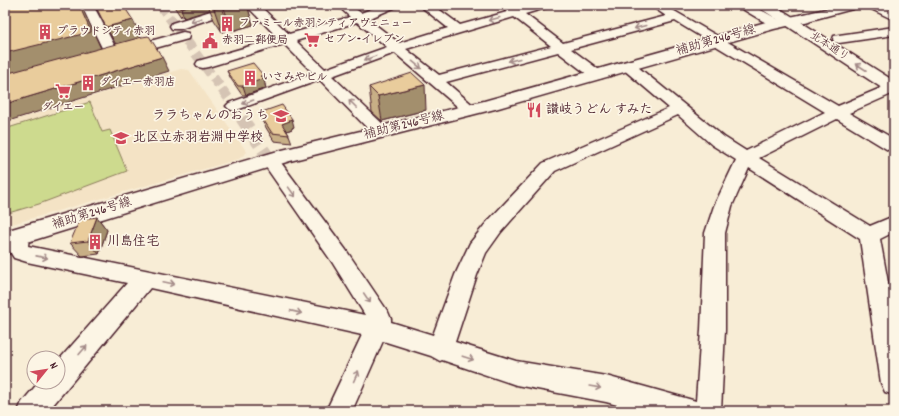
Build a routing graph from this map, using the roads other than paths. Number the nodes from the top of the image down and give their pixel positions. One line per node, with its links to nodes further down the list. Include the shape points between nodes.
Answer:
1 (87, 5): 28 (street)
2 (243, 5): 15 (street)
3 (252, 5): 24 (street)
4 (343, 5): 19 (street)
5 (392, 5): 19 (street)
6 (425, 5): 21 (street)
7 (504, 5): 16 (street)
8 (545, 5): 16 (street)
9 (656, 5): 18 (street)
10 (743, 5): 20 (street)
11 (765, 5): 20 (main road, 北本通り)
12 (783, 5): 20 (main road, 北本通り)
13 (856, 5): 20 (street)
14 (871, 5): 17 (street)
15 (220, 8): 28 (street, one-way to 28, via 179,31)
16 (517, 13): 21 (street, one-way to 21); 27 (street)
17 (894, 16)
18 (677, 17): 25 (street); 27 (street, one-way to 27)
19 (360, 18): 24 (street); 26 (street)
20 (790, 21): 23 (main road, 北本通り); 25 (main road, 補助第246号線); 35 (main road, 北本通り, one-way to 20)
21 (458, 29): 26 (street)
22 (894, 31): 23 (street)
23 (839, 39): 35 (main road, 北本通り)
24 (287, 40): 30 (street); 32 (street)
25 (718, 40): 31 (main road, 補助第246号線); 39 (street)
26 (397, 48): 32 (street, one-way to 32); 34 (street, one-way to 34)
27 (562, 48): 33 (street); 34 (street, one-way to 34)
28 (113, 56): 29 (street)
29 (99, 60)
30 (203, 64)
31 (628, 66): 33 (main road, 補助第246号線); 37 (street)
32 (324, 75): 36 (street, one-way to 36); 40 (street, one-way to 32)
33 (597, 75): 38 (main road, 補助第246号線)
34 (436, 80): 38 (street)
35 (894, 83): 39 (street)
36 (234, 106)
37 (679, 109): 42 (street, via 718,141); 50 (street, via 549,167 494,226 477,249)
38 (470, 110): 40 (main road, 補助第246号線)
39 (838, 112): 41 (street); 42 (street)
40 (381, 132): 43 (main road, 補助第246号線)
41 (894, 146)
42 (745, 158): 45 (street); 58 (street, via 722,206 715,233)
43 (270, 160): 46 (main road, 補助第246号線); 49 (street, one-way to 49, via 371,304 380,319)
44 (894, 223): 45 (street)
45 (869, 236): 48 (street)
46 (12, 238): 47 (street, one-way to 47, via 21,252 27,254)
47 (145, 278): 49 (street, one-way to 49); 51 (street, one-way to 47)
48 (886, 297): 52 (street)
49 (377, 328): 50 (street); 56 (street, one-way to 49)
50 (440, 350): 54 (street, one-way to 54, via 516,374 606,389)
51 (66, 371)
52 (894, 383)
53 (49, 390): 55 (street)
54 (659, 406): 57 (street)
55 (31, 411)
56 (339, 411)
57 (688, 411)
58 (708, 411)

